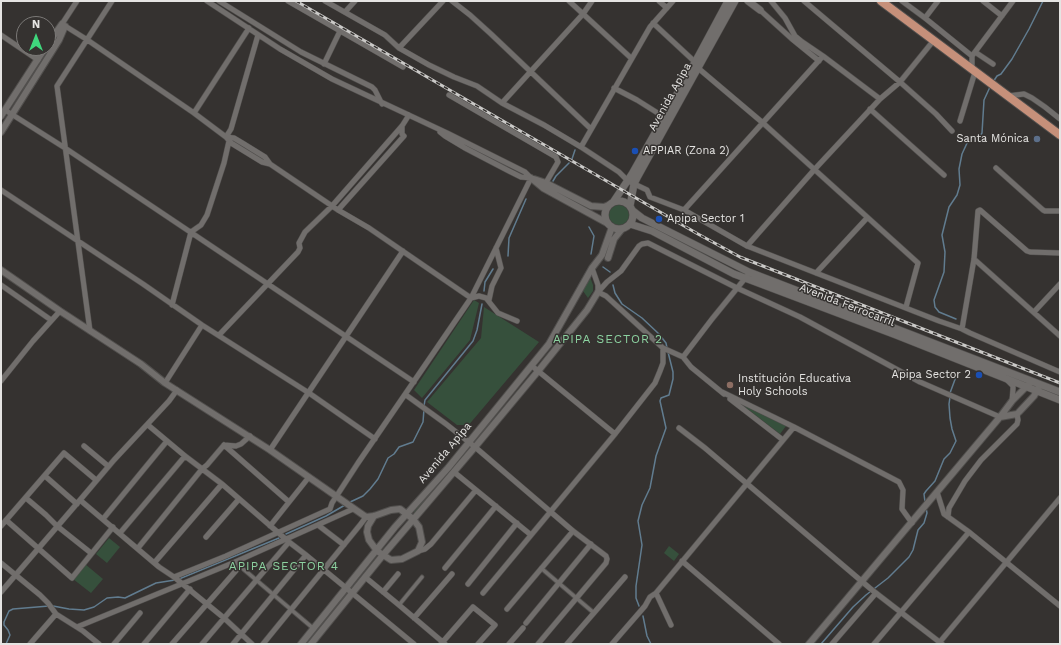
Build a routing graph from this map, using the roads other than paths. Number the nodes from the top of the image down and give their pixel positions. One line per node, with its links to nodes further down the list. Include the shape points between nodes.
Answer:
1 (77, 1): 33 (street)
2 (112, 1): 39 (street)
3 (207, 1): 34 (street)
4 (219, 1): 49 (street)
5 (288, 1): 35 (street)
6 (325, 1): 28 (street)
7 (355, 1): 28 (street)
8 (443, 1): 41 (street)
9 (452, 1): 53 (street)
10 (569, 1): 29 (street)
11 (592, 1): 29 (street)
12 (659, 1): 26 (street)
13 (673, 1): 26 (street)
14 (724, 1): 42 (main road, via 707,33)
15 (728, 1): 42 (main road, Avenida Apipa)
16 (735, 1): 42 (main road, Avenida Apipa)
17 (740, 1): 42 (main road, via 712,51)
18 (748, 1): 27 (main road)
19 (771, 1): 45 (street, via 795,36)
20 (804, 1): 55 (street)
21 (881, 1): 40 (highway)
22 (902, 1): 31 (street)
23 (938, 1): 31 (street)
24 (983, 1): 30 (street)
25 (1013, 1): 30 (street)
26 (667, 8): 32 (street)
27 (760, 10): 48 (street)
28 (345, 12): 41 (street, via 385,35)
29 (583, 14): 46 (street); 53 (street)
30 (1002, 16): 43 (street)
31 (926, 18): 43 (street)
32 (653, 23): 46 (street); 51 (street)
33 (63, 25): 36 (street); 39 (street); 65 (street, via 59,40)
34 (249, 28): 38 (street); 64 (street)
35 (340, 31): 49 (street); 52 (street)
36 (56, 34)
37 (1, 35): 47 (street)
38 (258, 35): 61 (street, via 316,71); 76 (street)
39 (86, 39): 64 (street); 78 (street, via 57,86)
40 (934, 40): 54 (highway); 55 (street)
41 (399, 48): 60 (street, via 429,65 477,86)
42 (704, 53): 51 (main road, Avenida Apipa)
43 (973, 54): 50 (street); 54 (street)
44 (40, 56): 47 (street)
45 (823, 56): 48 (street); 59 (street)
46 (631, 58): 56 (street)
47 (38, 60): 63 (street)
48 (818, 61): 70 (street)
49 (324, 64): 61 (street, via 372,87)
50 (993, 64)
51 (697, 65): 67 (main road, Avenida Apipa); 70 (street); 83 (main road, Avenida Apipa)
52 (403, 67)
53 (530, 72): 60 (street); 72 (street)
54 (976, 72): 58 (highway); 69 (street)
55 (900, 82): 59 (street); 73 (street)
56 (614, 88): 67 (street); 72 (street)
57 (449, 95): 84 (street, via 556,157 558,162)
58 (1008, 96): 68 (street, via 1024,94 1042,104); 75 (highway)
59 (880, 99): 62 (street)
60 (502, 103): 77 (street)
61 (382, 104): 66 (street)
62 (870, 109): 80 (street); 81 (street)
63 (3, 113): 65 (street)
64 (194, 113): 76 (street)
65 (12, 115): 74 (street); 78 (street)
66 (409, 116): 71 (street); 82 (street, via 525,172)
67 (664, 117): 83 (main road, Avenida Apipa)
68 (1060, 119)
69 (960, 121)
70 (763, 123): 80 (street); 90 (street)
71 (402, 126): 87 (street); 89 (street, via 404,136)
72 (591, 129): 77 (street)
73 (952, 131)
74 (1, 132)
75 (1060, 135)
76 (228, 139): 87 (street, via 234,138 265,157 270,164); 96 (street, via 224,163 207,215 201,225)
77 (581, 147): 83 (street)
78 (65, 148): 96 (street); 97 (street)
79 (996, 168): 91 (street, via 1042,210)
80 (814, 170): 92 (street); 98 (street)
81 (944, 175)
82 (530, 178): 84 (street); 99 (street)
83 (631, 183): 86 (main road, Avenida Apipa); 88 (main road, Avenida Apipa); 90 (street, via 647,190 650,197)
84 (544, 185): 86 (street, via 590,206 604,207); 94 (street)
85 (1, 190): 97 (street)
86 (611, 203): 88 (main road, via 623,201); 94 (main road, via 605,213)
87 (332, 206): 89 (street); 110 (street, via 305,232 299,243 298,252)
88 (632, 209): 93 (main road, via 633,218); 107 (main road, Avenida Ferrocarril, via 642,218)
89 (338, 210): 100 (street)
90 (684, 210): 98 (street)
91 (1060, 211)
92 (867, 218): 106 (street); 116 (street, via 918,263)
93 (630, 224): 95 (main road); 107 (main road, Avenida Ferrocarril, via 652,231)
94 (610, 225): 95 (main road); 102 (street, Avenida Apipa)
95 (622, 229): 102 (street, Avenida Apipa)
96 (191, 232): 110 (street); 115 (street)
97 (77, 240): 115 (street); 123 (street)
98 (747, 246): 106 (street)
99 (496, 248): 113 (street); 114 (street, via 500,268)
100 (403, 251): 113 (street); 125 (street)
101 (1060, 253): 103 (street, via 1027,251 979,210)
102 (605, 256): 104 (street, Avenida Apipa)
103 (974, 259): 118 (street); 122 (street)
104 (592, 268): 112 (street); 129 (street, Avenida Apipa, via 549,344)
105 (1, 270): 117 (street)
106 (816, 273): 116 (street)
107 (747, 275): 111 (street); 132 (main road, Avenida Ferrocarril); 134 (main road, Avenida Ferrocarril)
108 (1060, 284): 118 (street)
109 (1, 285): 119 (street)
110 (268, 285): 124 (street, via 240,311); 125 (street)
111 (737, 288): 112 (street, Avenida Apipa, via 648,243 639,246 621,271); 128 (street); 147 (street, via 800,317 920,382)
112 (598, 292): 127 (street, via 606,296); 130 (street, Avenida Apipa, via 587,310)
113 (471, 298): 114 (street, via 481,296); 135 (street)
114 (489, 300): 120 (street, via 498,313)
115 (172, 305): 121 (street)
116 (906, 307): 122 (street)
117 (60, 311): 119 (street); 123 (street)
118 (1034, 312): 126 (street)
119 (51, 320): 133 (street)
120 (517, 321)
121 (202, 325): 124 (street); 136 (street)
122 (962, 329): 131 (street)
123 (90, 330): 136 (street)
124 (219, 336): 142 (street)
125 (346, 336): 135 (street); 142 (street)
126 (1060, 336)
127 (663, 348): 128 (street); 151 (street, via 663,363 655,382)
128 (683, 357): 140 (street, via 691,367)
129 (532, 366): 130 (street); 156 (street, Avenida Apipa)
130 (539, 370): 151 (street); 159 (street, Avenida Apipa)
131 (1060, 372)
132 (1005, 378): 137 (main road, Avenida Ferrocarril); 144 (street, via 1013,386)
133 (1, 381)
134 (1032, 381): 137 (street); 138 (main road, Avenida Ferrocarril)
135 (414, 382): 143 (street)
136 (165, 383): 139 (street)
137 (1026, 386): 138 (main road, Avenida Ferrocarril); 144 (street)
138 (1039, 388): 141 (main road, Avenida Ferrocarril); 145 (main road, Avenida Ferrocarril); 146 (street)
139 (177, 390): 148 (street); 152 (street)
140 (722, 392): 149 (street); 154 (street)
141 (1060, 392)
142 (309, 393): 153 (street); 160 (street)
143 (406, 395): 153 (street); 156 (street)
144 (1012, 400): 147 (street)
145 (1060, 400)
146 (1017, 414): 147 (street); 184 (street, via 1017,424 980,460 965,481 949,508)
147 (1000, 417): 171 (street)
148 (148, 425): 155 (street); 162 (street)
149 (794, 427): 154 (street); 189 (street, via 899,482 903,490 902,510)
150 (680, 428): 169 (street)
151 (615, 434): 180 (street)
152 (250, 436): 157 (street, via 236,446); 160 (street)
153 (375, 439): 172 (street)
154 (783, 440): 169 (street)
155 (167, 441): 161 (street); 185 (street)
156 (469, 442): 159 (street); 181 (street, Avenida Apipa)
157 (224, 445): 163 (street); 177 (street)
158 (84, 446): 162 (street)
159 (475, 447): 164 (street, Avenida Apipa); 180 (street)
160 (270, 450): 166 (street)
161 (185, 456): 163 (street); 198 (street)
162 (108, 466): 167 (street)
163 (202, 469): 168 (street); 204 (street)
164 (454, 472): 170 (street); 186 (street, Avenida Apipa)
165 (45, 476): 167 (street, via 64,453); 173 (street); 176 (street)
166 (309, 477): 172 (street); 177 (street)
167 (96, 480): 176 (street)
168 (222, 484): 175 (street); 212 (street)
169 (746, 484): 211 (street); 228 (street)
170 (476, 490): 178 (street); 207 (street, via 431,544)
171 (937, 492): 184 (street, via 942,510); 189 (street)
172 (337, 496): 179 (street); 196 (street, via 330,509)
173 (26, 498): 187 (street); 192 (street)
174 (1060, 498): 214 (street)
175 (239, 499): 193 (street); 200 (street)
176 (78, 502): 185 (street); 192 (street)
177 (289, 502): 193 (street)
178 (496, 506): 188 (street); 217 (street)
179 (353, 508): 183 (street); 190 (street)
180 (551, 512): 195 (street); 199 (street)
181 (407, 514): 182 (street, via 400,510 391,510); 186 (street); 206 (street, Avenida Apipa)
182 (374, 516): 183 (street); 206 (street, via 367,532)
183 (366, 517): 203 (street)
184 (948, 517): 197 (street)
185 (103, 519): 194 (street)
186 (413, 519): 207 (street, via 422,535); 210 (street, Avenida Apipa)
187 (6, 520): 191 (street); 205 (street)
188 (517, 523): 199 (street); 231 (street)
189 (912, 523): 228 (street)
190 (318, 525): 201 (street); 203 (street)
191 (1, 526)
192 (57, 526): 205 (street); 208 (street)
193 (270, 526): 196 (street)
194 (113, 527): 198 (street); 208 (street)
195 (573, 530): 202 (street); 218 (street)
196 (278, 532): 201 (street); 223 (street)
197 (969, 532): 214 (street); 249 (street)
198 (120, 533): 204 (street)
199 (531, 535): 238 (street)
200 (206, 537)
201 (287, 540): 209 (street); 213 (street); 227 (street)
202 (591, 544): 229 (street); 241 (street, via 606,556 606,563)
203 (344, 545): 219 (street)
204 (138, 548): 212 (street)
205 (38, 549): 208 (street, via 72,578); 222 (street)
206 (377, 551): 210 (street); 233 (street, Avenida Apipa)
207 (418, 551): 210 (street, via 402,559 391,560)
208 (91, 553)
209 (306, 555): 219 (street); 239 (street)
210 (383, 555): 224 (street, Avenida Apipa)
211 (682, 561): 236 (street); 276 (street)
212 (155, 562): 223 (street)
213 (235, 562): 216 (street); 230 (street)
214 (1006, 562): 244 (street); 259 (street)
215 (1, 563): 222 (street)
216 (240, 566): 227 (street); 242 (street)
217 (445, 568)
218 (541, 568): 229 (street); 246 (street)
219 (323, 570): 233 (street); 245 (street)
220 (398, 574): 235 (street)
221 (452, 574): 252 (street)
222 (16, 575): 234 (street); 250 (street, via 48,603)
223 (174, 577): 230 (street)
224 (365, 577): 235 (street); 237 (street, Avenida Apipa)
225 (422, 577): 243 (street)
226 (626, 577): 248 (street)
227 (257, 580): 239 (street); 251 (street)
228 (861, 582): 240 (street); 277 (street)
229 (560, 583): 241 (street); 272 (street)
230 (182, 584): 232 (street); 254 (street)
231 (468, 584)
232 (190, 589): 242 (street); 262 (street)
233 (347, 589): 237 (street); 255 (street, Avenida Apipa)
234 (1, 592)
235 (383, 592): 243 (street)
236 (656, 592): 253 (street); 275 (street)
237 (352, 593): 269 (street, Avenida Apipa); 270 (street)
238 (482, 593)
239 (274, 594): 245 (street); 256 (street)
240 (876, 594): 249 (street); 278 (street)
241 (576, 598): 248 (street); 273 (street)
242 (207, 604): 251 (street); 263 (street)
243 (399, 605): 252 (street)
244 (1060, 606)
245 (292, 609): 255 (street); 267 (street)
246 (507, 609)
247 (140, 613): 261 (street)
248 (594, 613): 274 (street)
249 (901, 613): 259 (street); 279 (street)
250 (56, 614): 254 (street); 257 (street)
251 (224, 618): 256 (street); 264 (street)
252 (414, 618): 258 (street)
253 (671, 625)
254 (76, 627): 260 (street)
255 (314, 629): 268 (street, Avenida Apipa)
256 (241, 635): 265 (street); 266 (street)
257 (33, 643)
258 (443, 643): 271 (street, via 473,607 495,625)
259 (940, 643)
260 (99, 644)
261 (114, 644)
262 (144, 644)
263 (172, 644)
264 (202, 644)
265 (233, 644)
266 (252, 644)
267 (263, 644)
268 (301, 644)
269 (311, 644)
270 (414, 644)
271 (478, 644)
272 (508, 644)
273 (538, 644)
274 (567, 644)
275 (612, 644)
276 (779, 644)
277 (809, 644)
278 (832, 644)
279 (874, 644)

